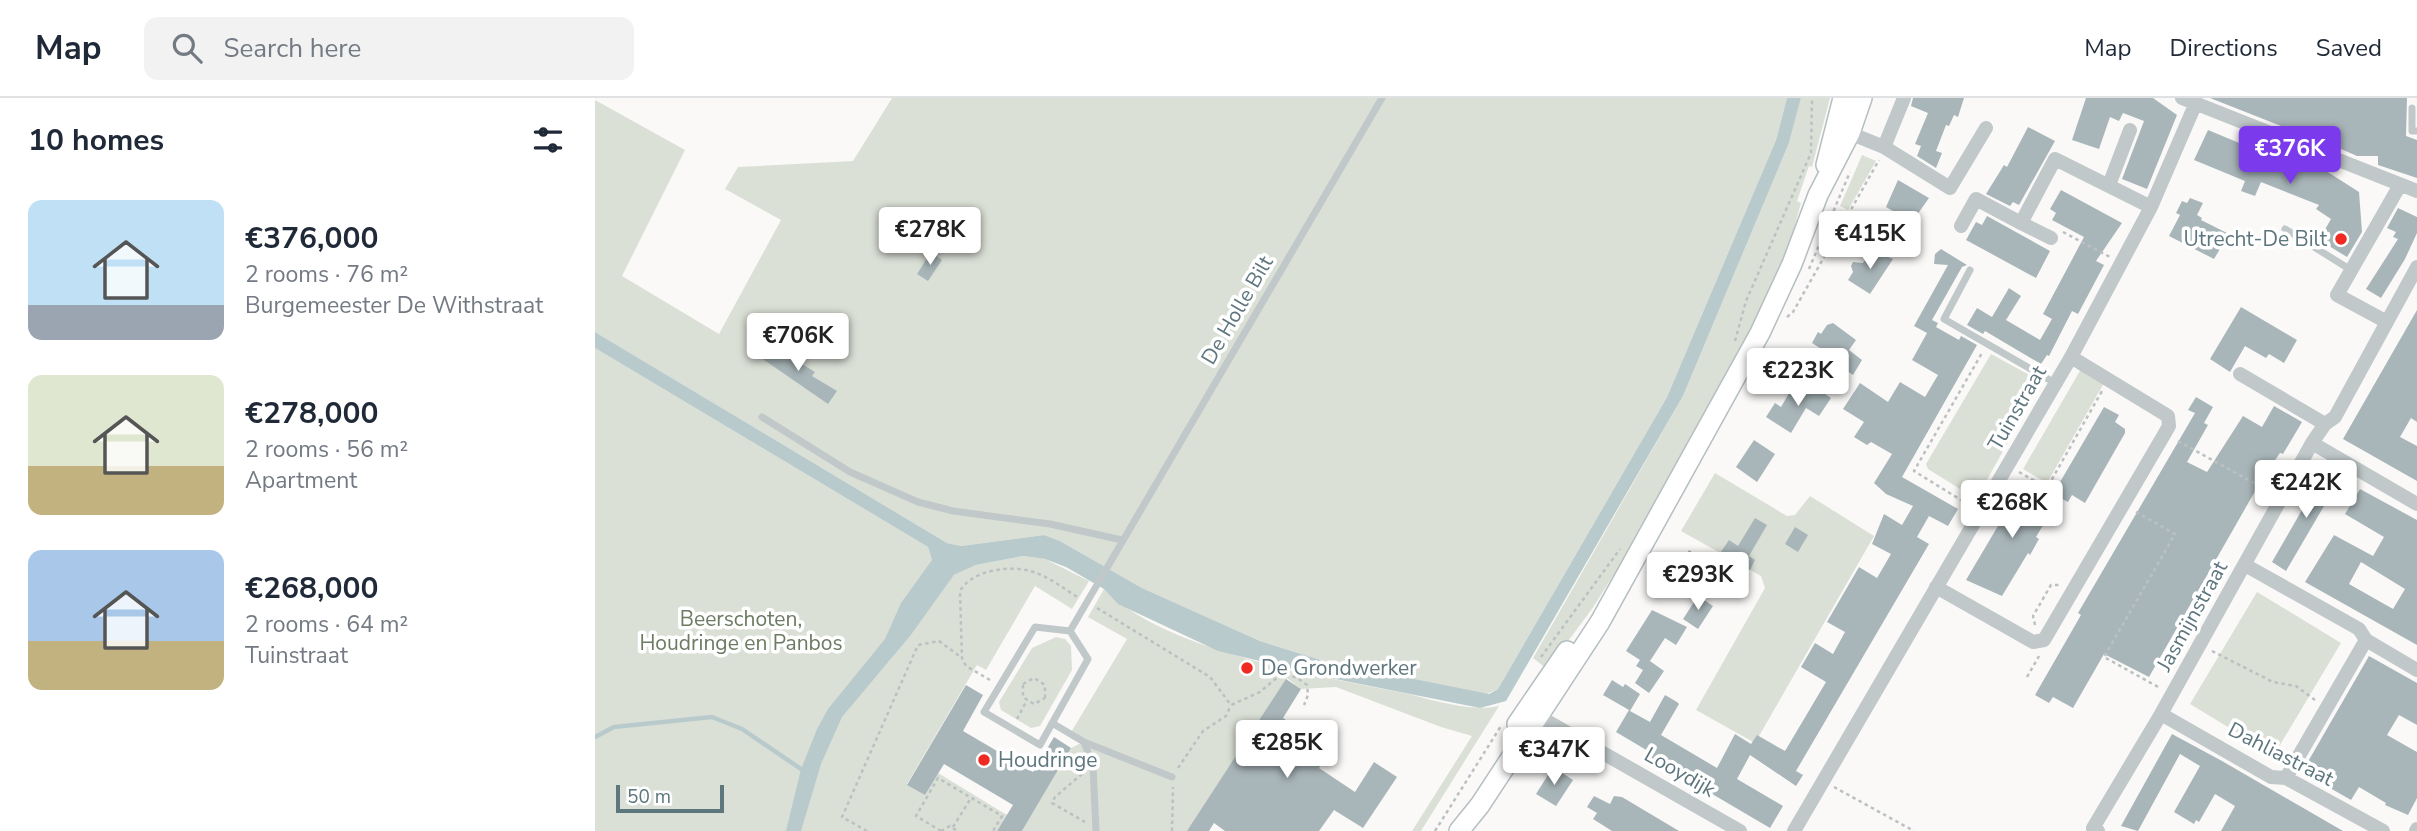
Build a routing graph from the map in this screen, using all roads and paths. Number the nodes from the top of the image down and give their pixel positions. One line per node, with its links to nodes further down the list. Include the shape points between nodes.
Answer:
1 (1382, 98): 45 (lane, De Holle Bilt)
2 (1812, 98): 30 (path, via 1811,153 1746,301)
3 (1843, 98): 9 (main road)
4 (1863, 98): 9 (main road)
5 (1904, 98): 13 (street)
6 (2189, 102): 16 (street); 18 (street, Tuinstraat)
7 (2411, 107): 11 (lane, via 2412,131)
8 (1986, 128): 13 (street, via 1950,188)
9 (1842, 130): 13 (street); 61 (main road, via 1792,264 1760,333 1634,559)
10 (2130, 130): 15 (street)
11 (2417, 131)
12 (2061, 144): 14 (street)
13 (1884, 147): 27 (path, via 1793,312)
14 (2055, 159): 15 (street); 19 (street)
15 (2109, 185): 18 (street)
16 (2400, 185): 17 (street); 26 (street)
17 (2417, 191)
18 (2151, 207): 23 (street, Tuinstraat)
19 (2021, 223): 20 (street, via 1976,199); 22 (street)
20 (1961, 226)
21 (2285, 229): 26 (lane)
22 (2051, 238): 23 (path, via 2062,231)
23 (2122, 264): 31 (street, Tuinstraat)
24 (2417, 267): 28 (street, Jasmijnstraat)
25 (1970, 270): 29 (lane, via 1944,319)
26 (2351, 270): 28 (street, via 2337,295)
27 (1784, 320)
28 (2387, 322): 36 (street, Jasmijnstraat, via 2335,417)
29 (1987, 344): 34 (lane); 43 (path, via 1915,471)
30 (1734, 345)
31 (2071, 357): 33 (street); 34 (street, Tuinstraat)
32 (2240, 374): 36 (street)
33 (2109, 379): 37 (street, via 2168,416); 39 (path, via 2046,488)
34 (2055, 384): 39 (street, Tuinstraat)
35 (762, 417): 45 (lane, via 850,472 918,502)
36 (2325, 424): 38 (street, Jasmijnstraat)
37 (2165, 433): 40 (path); 41 (street)
38 (2312, 443): 40 (street, Jasmijnstraat); 42 (street)
39 (2008, 465): 43 (street, Tuinstraat)
40 (2282, 499): 46 (street, Jasmijnstraat)
41 (2123, 504): 47 (street, via 2044,640 2033,642); 56 (path, via 2175,534 2104,657)
42 (2417, 504)
43 (1981, 512): 47 (street, Tuinstraat)
44 (1625, 539): 53 (path)
45 (1122, 540): 48 (lane, De Holle Bilt)
46 (2245, 565): 50 (street, via 2360,629); 51 (street, Jasmijnstraat)
47 (1936, 587): 70 (street, Tuinstraat)
48 (1087, 602): 49 (lane); 52 (path, via 1033,571 983,573 960,590); 58 (path, via 1210,677)
49 (1070, 631): 55 (lane, via 1035,626); 64 (lane, via 1088,659)
50 (2366, 640): 54 (street); 60 (street)
51 (2200, 645): 56 (street, Jasmijnstraat); 60 (path)
52 (961, 658): 55 (path); 75 (path, via 939,641 918,645 842,817)
53 (1536, 666)
54 (2417, 670)
55 (999, 686): 65 (lane, via 984,712)
56 (2172, 694): 62 (street, Jasmijnstraat)
57 (1028, 700): 57 (path, via 1023,697 1023,684 1034,678 1045,685 1045,698 1034,704); 65 (path)
58 (1231, 705): 59 (path, via 1260,692 1280,675 1296,677 1307,685); 68 (path, via 1226,716 1203,732)
59 (1304, 705)
60 (2328, 705): 69 (street)
61 (1532, 712): 81 (main road); 82 (street, Looydijk)
62 (2161, 714): 69 (street, Dahliastraat, via 2271,776); 74 (street, Jasmijnstraat)
63 (1504, 719): 80 (path)
64 (1052, 723): 65 (lane, via 1040,744); 66 (lane)
65 (1011, 728)
66 (1084, 742): 67 (lane); 68 (lane)
67 (1093, 765): 73 (lane); 73 (path, via 1052,803)
68 (1172, 777): 79 (path)
69 (2286, 778): 85 (street, Dahliastraat)
70 (1824, 781): 83 (street, Tuinstraat); 84 (path)
71 (971, 798): 72 (path); 76 (path, via 938,778 916,816); 78 (path, via 1002,816)
72 (953, 827): 76 (path); 77 (path)
73 (1096, 830)
74 (2096, 830)
75 (867, 831)
76 (941, 831)
77 (957, 831)
78 (993, 831)
79 (1172, 831)
80 (1435, 831)
81 (1458, 831)
82 (1740, 831)
83 (1794, 831)
84 (1914, 831)
85 (2383, 831)

